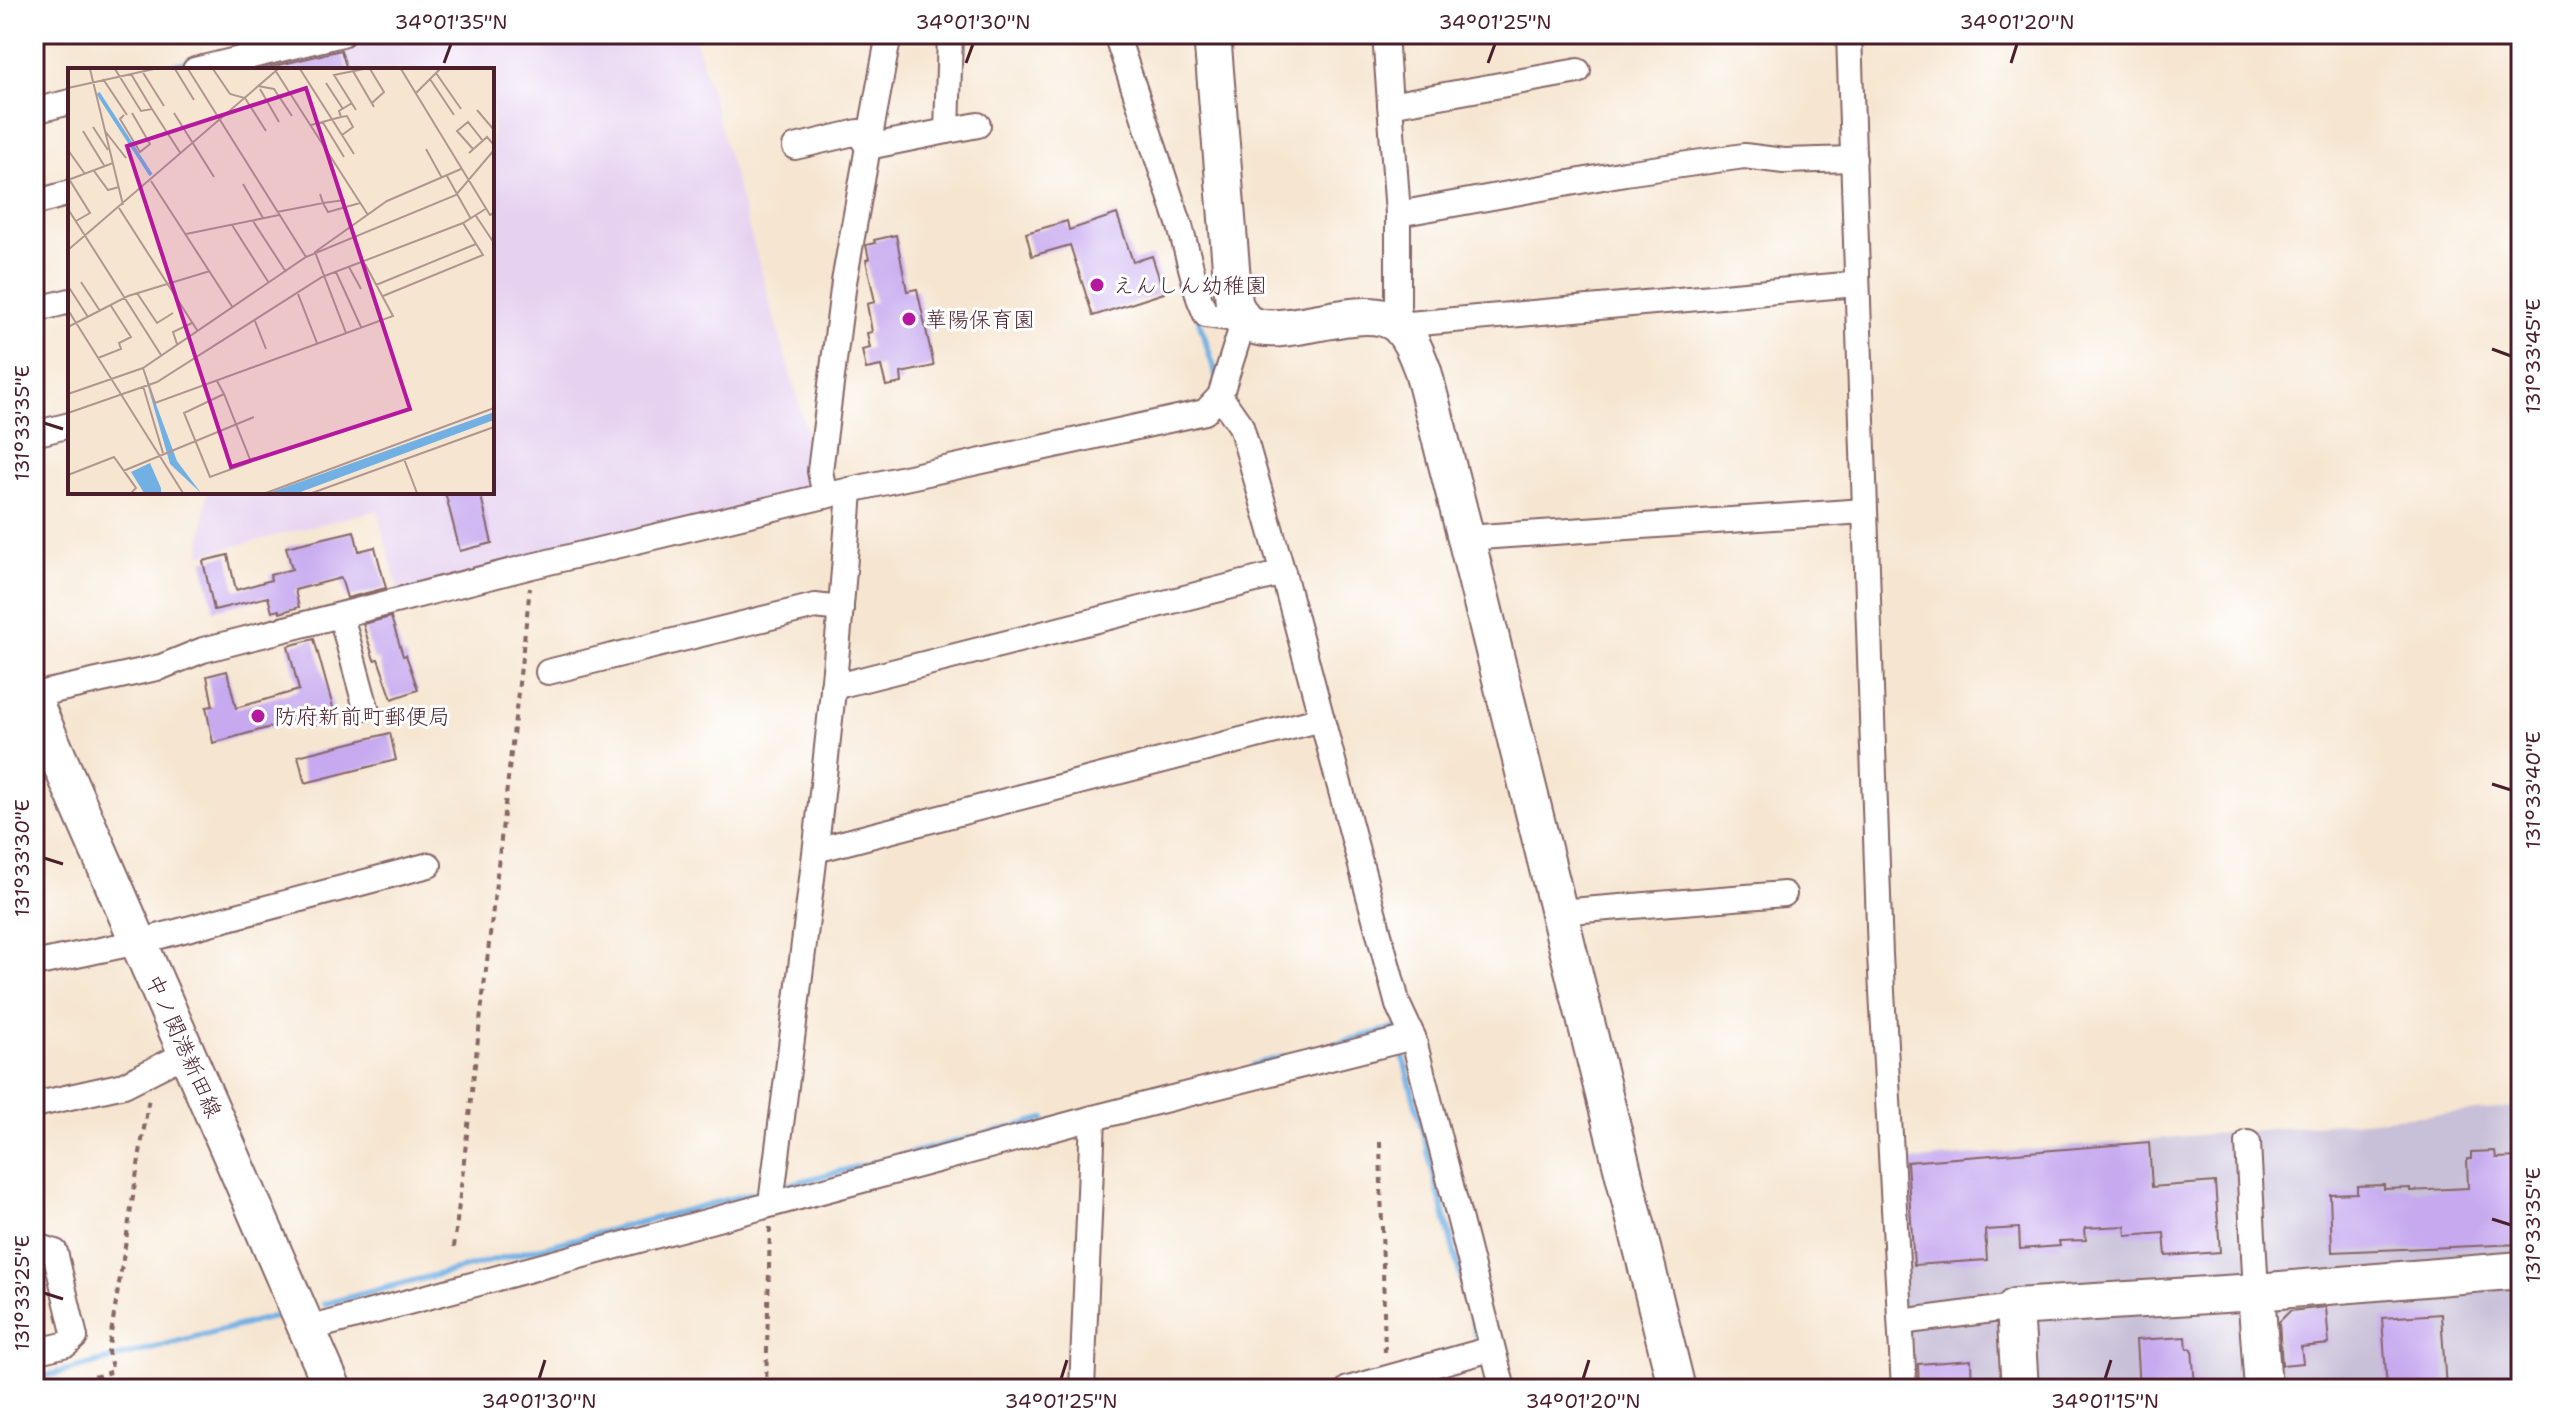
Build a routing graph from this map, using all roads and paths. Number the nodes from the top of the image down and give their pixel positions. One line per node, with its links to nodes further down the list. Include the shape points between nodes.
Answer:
1 (342, 34): 8 (street)
2 (889, 34): 17 (street)
3 (950, 34): 15 (street)
4 (1116, 34): 25 (street, via 1206,315)
5 (1212, 34): 25 (street, via 1234,304)
6 (1385, 34): 12 (street)
7 (1849, 34): 18 (street)
8 (281, 41): 9 (street)
9 (201, 68)
10 (1578, 71): 12 (street)
11 (68, 102): 13 (street)
12 (1390, 105): 21 (street)
13 (34, 111)
14 (978, 125): 15 (street)
15 (947, 131): 17 (street)
16 (795, 147): 17 (street, via 858,132)
17 (868, 147): 31 (street, via 820,471)
18 (1854, 159): 21 (street, via 1744,156); 22 (street)
19 (68, 194): 20 (street)
20 (34, 203)
21 (1398, 214): 26 (street)
22 (1856, 284): 26 (street); 32 (street)
23 (68, 302): 24 (street)
24 (34, 310)
25 (1244, 320): 26 (street, via 1264,329 1355,317 1379,317); 27 (street)
26 (1398, 325): 33 (street, via 1414,346 1423,371)
27 (1220, 396): 30 (street, via 1205,412); 35 (street, via 1241,426)
28 (68, 426): 29 (street)
29 (34, 434)
30 (850, 490): 31 (street); 36 (street)
31 (825, 496): 34 (street)
32 (1864, 511): 33 (street); 63 (street, via 1880,955)
33 (1466, 538): 47 (street)
34 (532, 566): 37 (street); 58 (path)
35 (1283, 573): 39 (street); 43 (street)
36 (841, 609): 38 (street, via 815,606); 39 (street)
37 (341, 616): 40 (street, via 203,650 161,667); 42 (street)
38 (548, 672)
39 (833, 687): 44 (street)
40 (34, 695)
41 (34, 702): 48 (street, 中ノ関港新田線)
42 (366, 708)
43 (1322, 719): 44 (street); 50 (street, via 1398,1005)
44 (816, 850): 57 (street)
45 (429, 865): 48 (street)
46 (1784, 894): 47 (street)
47 (1558, 912): 75 (street)
48 (138, 942): 49 (street); 51 (street, 中ノ関港新田線)
49 (34, 964)
50 (1413, 1037): 54 (street); 65 (street)
51 (187, 1053): 52 (street); 64 (street, 中ノ関港新田線)
52 (150, 1073): 53 (street, via 124,1085); 69 (path, via 108,1352 113,1371 94,1377)
53 (34, 1105)
54 (1093, 1118): 57 (street); 72 (street)
55 (1380, 1142): 68 (path)
56 (2248, 1143): 61 (street)
57 (771, 1203): 64 (street); 71 (path)
58 (454, 1247)
59 (34, 1250): 66 (street, via 55,1252 75,1337)
60 (2521, 1270): 61 (street)
61 (2256, 1292): 62 (street); 78 (street)
62 (2015, 1307): 63 (street); 77 (street)
63 (1901, 1322): 76 (street)
64 (308, 1329): 70 (street, 中ノ関港新田線)
65 (1491, 1349): 67 (street); 74 (street)
66 (34, 1352)
67 (1426, 1379): 68 (street)
68 (1386, 1380): 73 (street)
69 (94, 1389)
70 (333, 1389)
71 (766, 1389)
72 (1082, 1389)
73 (1348, 1389)
74 (1503, 1389)
75 (1677, 1389)
76 (1904, 1389)
77 (2020, 1389)
78 (2263, 1389)

